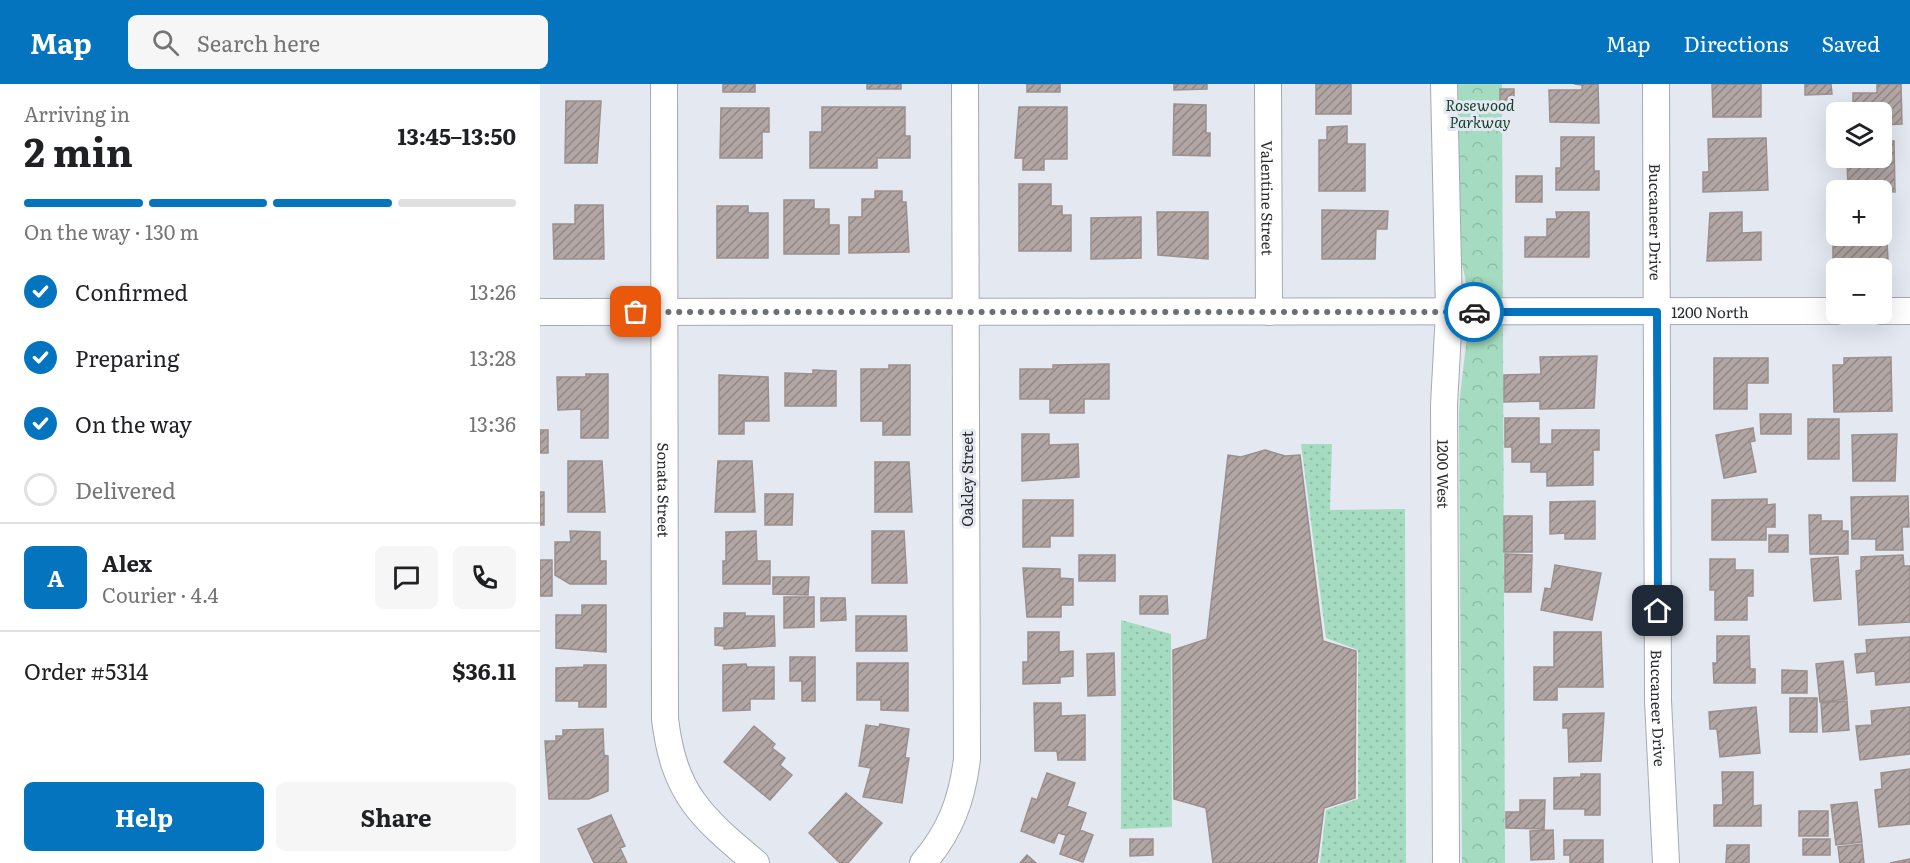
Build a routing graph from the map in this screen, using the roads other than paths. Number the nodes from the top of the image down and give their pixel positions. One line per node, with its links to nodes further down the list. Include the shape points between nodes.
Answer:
1 (664, 84): 10 (street, Sonata Street)
2 (965, 84): 11 (street, Oakley Street)
3 (1268, 84): 12 (street, Valentine Street)
4 (1444, 84): 13 (street, 1200 West)
5 (1656, 84): 14 (street, Buccaneer Drive)
6 (1826, 311): 14 (street, 1200 North)
7 (1892, 311): 8 (street)
8 (1910, 311)
9 (540, 312): 10 (street, 1200 North)
10 (664, 312): 11 (street, 1200 North); 15 (street, Sonata Street, via 667,738 678,777 698,810)
11 (966, 312): 12 (street, 1200 North); 16 (street, Oakley Street, via 967,759 950,825)
12 (1269, 312): 13 (street, 1200 North)
13 (1449, 312): 14 (street, 1200 North); 17 (street, 1200 West, via 1444,405)
14 (1657, 312): 18 (street, Buccaneer Drive, via 1658,701)
15 (756, 863)
16 (923, 863)
17 (1446, 863)
18 (1666, 863)

